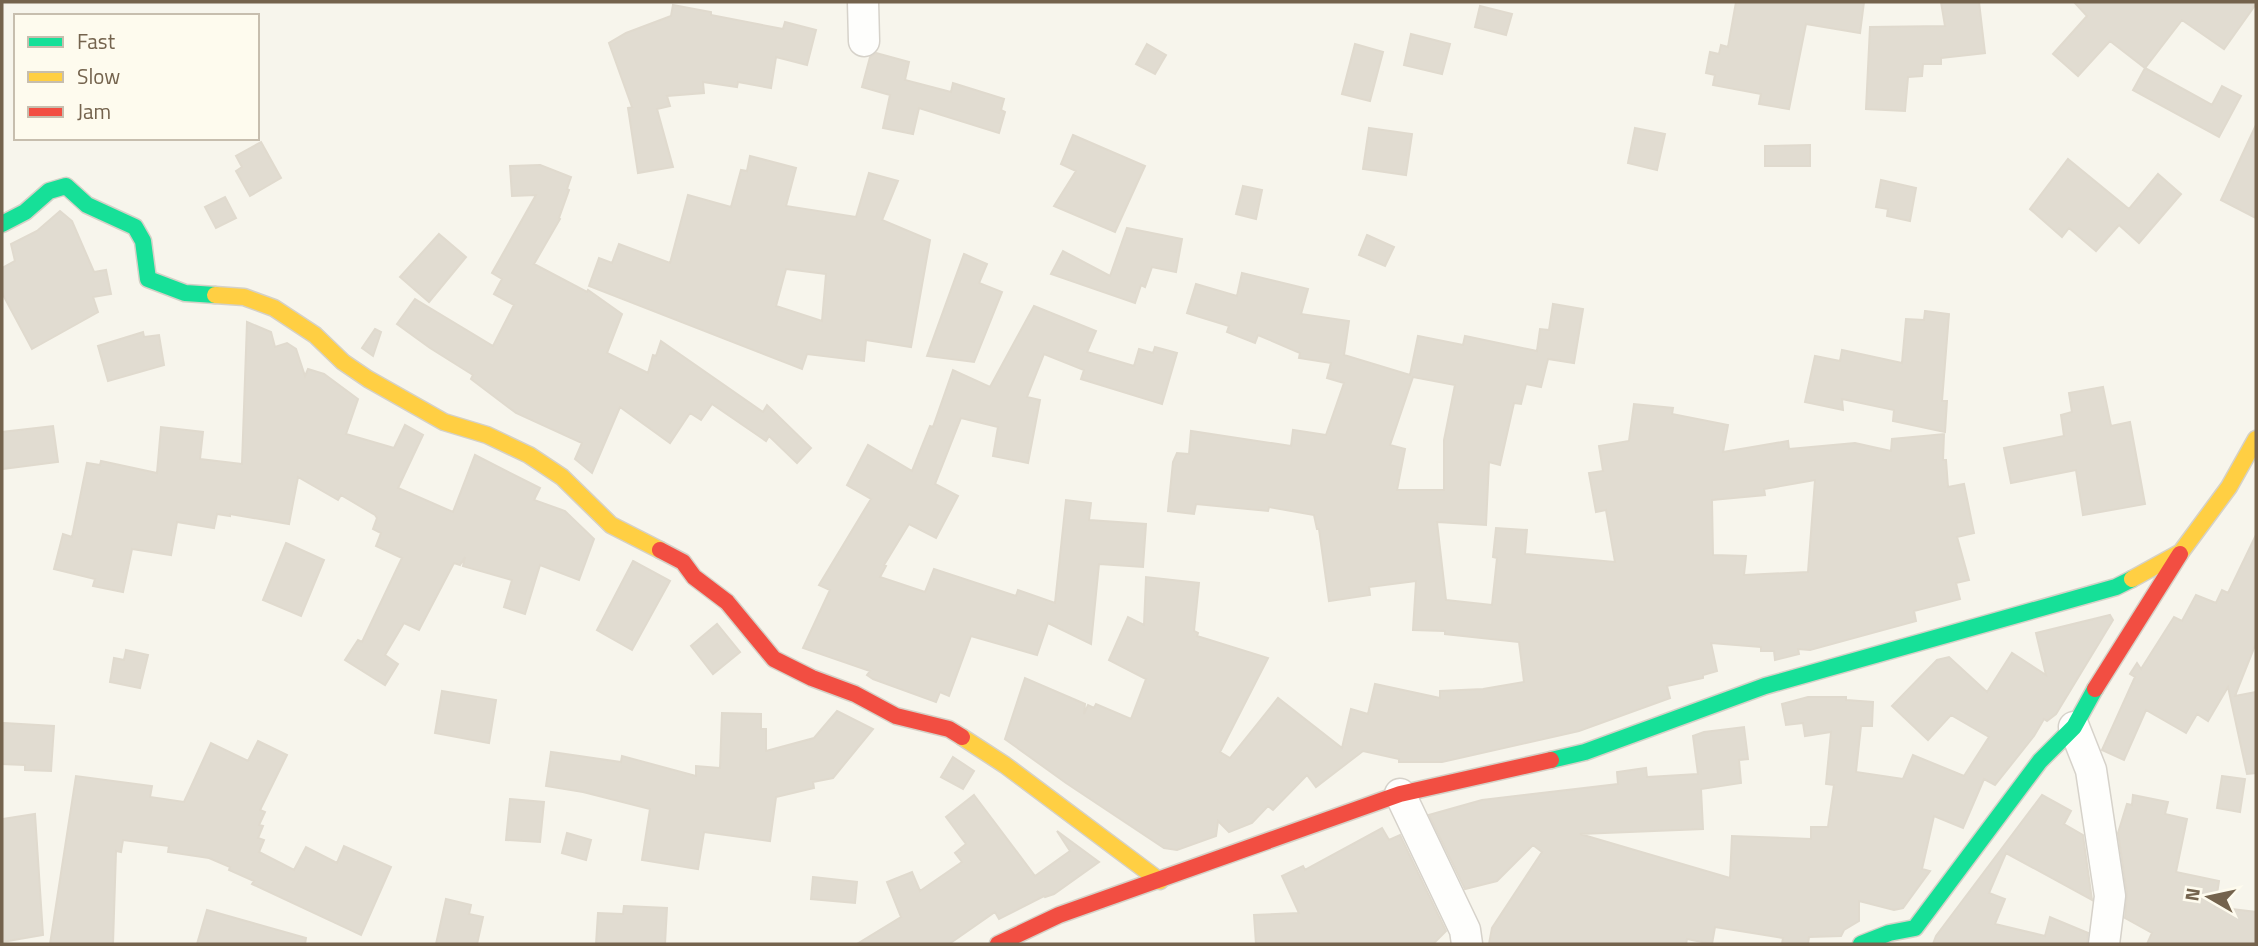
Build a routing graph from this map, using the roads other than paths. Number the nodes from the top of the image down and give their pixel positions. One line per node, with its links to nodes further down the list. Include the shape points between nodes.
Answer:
1 (863, 2): 2 (street)
2 (864, 41)
3 (2, 224): 8 (street, via 31,209 57,186 66,186 94,209 132,222 143,239 148,279 185,293 244,297 274,308 368,379 444,422 529,455 562,477 611,525 683,562 694,577 727,602 774,659 896,716 949,729)
4 (2256, 439): 5 (street, via 2229,487)
5 (2181, 552): 6 (street); 7 (street, via 2116,587 1765,686 1586,752)
6 (2074, 727): 11 (street, via 2040,761 1915,928); 12 (street, via 2091,770 2110,895)
7 (1400, 794): 8 (street); 10 (street, via 1465,930)
8 (1160, 881): 9 (street, via 1059,915)
9 (998, 944)
10 (1467, 944)
11 (1861, 944)
12 (2104, 944)

